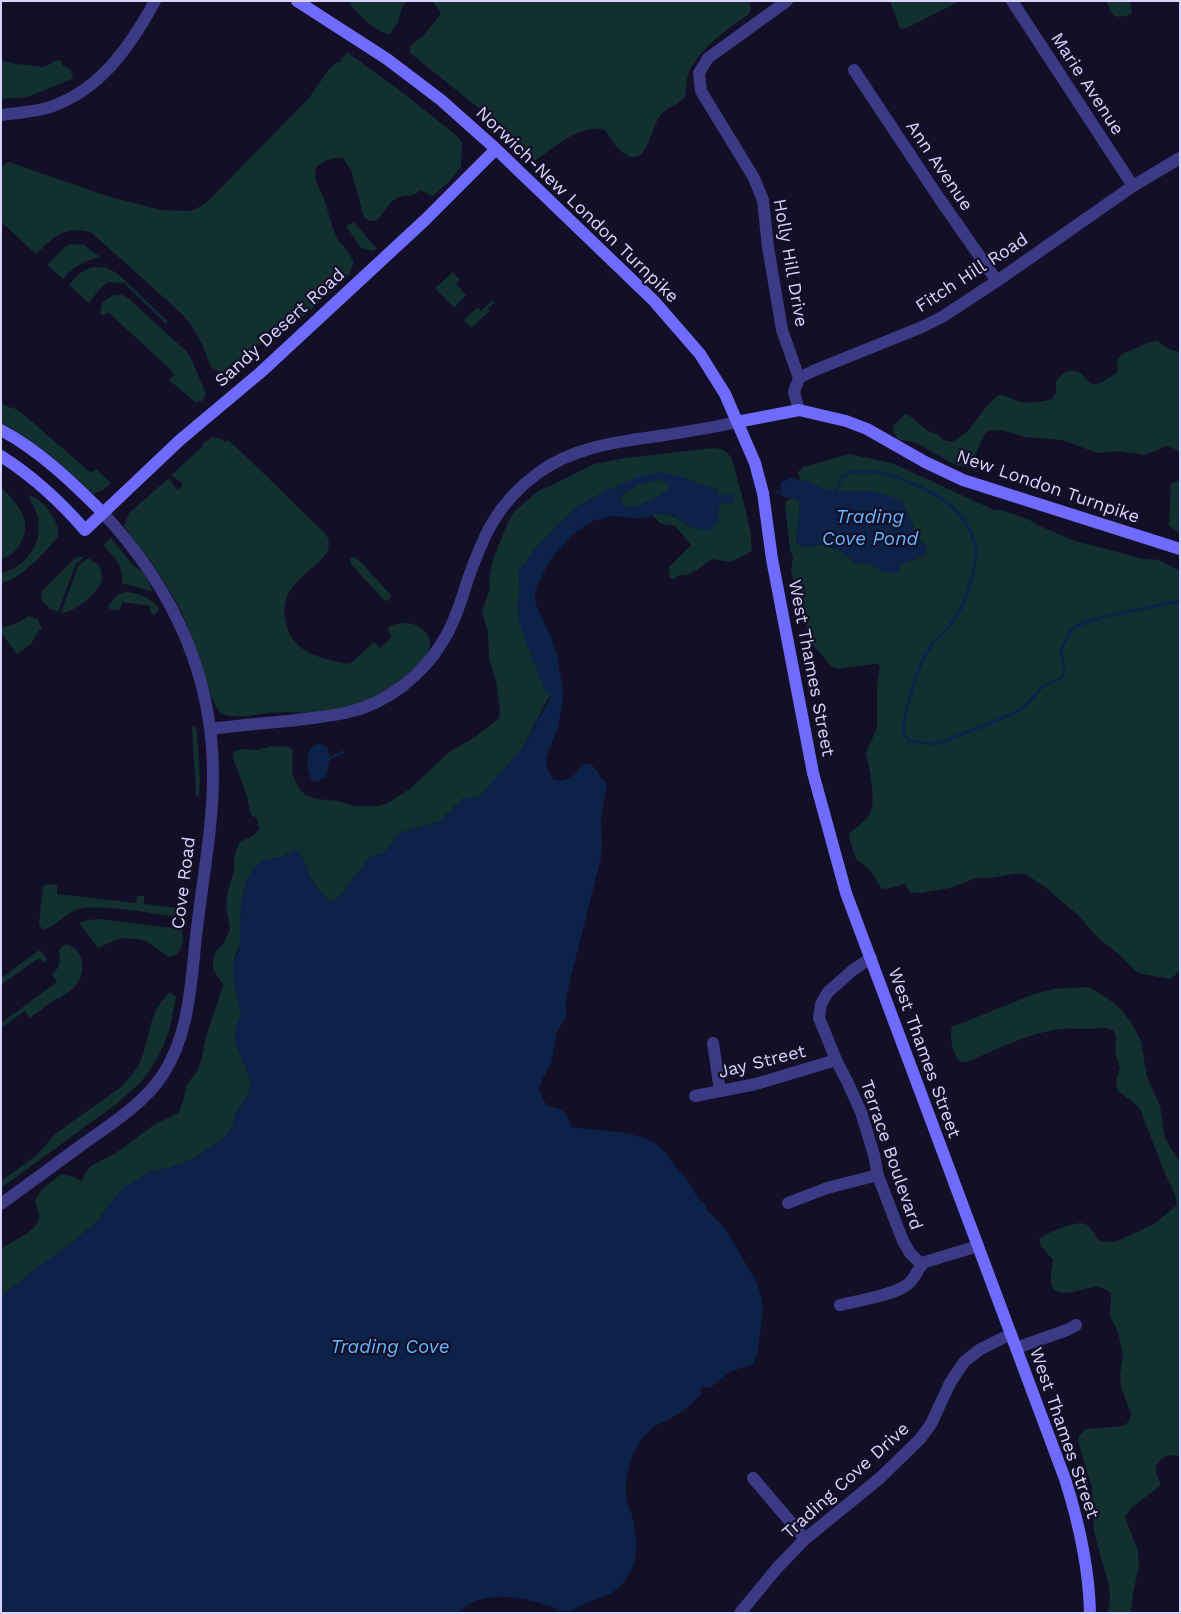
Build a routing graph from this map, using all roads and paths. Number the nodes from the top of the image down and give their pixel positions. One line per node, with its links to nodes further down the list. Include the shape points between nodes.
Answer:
1 (155, 1): 6 (street, via 122,54 92,84 69,99 48,107)
2 (297, 1): 7 (main road, Norwich-New London Turnpike, via 387,59 441,100)
3 (787, 1): 11 (street, Holly Hill Drive, via 708,58 699,73 700,91 754,178 763,200 782,330)
4 (1012, 1): 9 (street, Marie Avenue)
5 (854, 70): 10 (street, Ann Avenue)
6 (1, 115)
7 (496, 149): 13 (main road, Norwich-New London Turnpike, via 679,328 713,374); 17 (main road, Sandy Desert Road, via 425,220)
8 (1180, 158): 9 (street, Fitch Hill Road)
9 (1133, 186): 10 (street, Fitch Hill Road)
10 (997, 281): 11 (street, Fitch Hill Road, via 929,324)
11 (799, 378): 12 (street, via 794,392)
12 (799, 410): 13 (main road, New London Turnpike); 18 (main road, New London Turnpike, via 846,420 963,480)
13 (737, 422): 16 (main road, Norwich-New London Turnpike); 19 (street, via 591,447 569,454 537,474 508,500 486,532 443,641 414,676 384,698 358,710 330,716)
14 (1, 430): 17 (main road, via 40,456)
15 (1, 456): 17 (main road, Sandy Desert Road, via 45,487 85,530)
16 (763, 493): 20 (main road, West Thames Street, via 772,559 813,773 846,893)
17 (103, 513): 19 (street, Cove Road, via 135,550 173,610 192,655)
18 (1180, 549)
19 (210, 729): 27 (street, Cove Road, via 211,806 186,1010 176,1049 162,1075 134,1106)
20 (871, 958): 22 (street, Terrace Boulevard, via 836,984 821,1004 819,1018); 28 (main road, West Thames Street)
21 (712, 1043): 23 (street)
22 (836, 1060): 23 (street, Jay Street, via 756,1084); 25 (street, Terrace Boulevard, via 861,1112)
23 (720, 1091): 24 (street, Jay Street)
24 (695, 1096)
25 (878, 1175): 26 (street, via 827,1188); 29 (street, Terrace Boulevard, via 903,1242)
26 (788, 1203)
27 (1, 1204)
28 (978, 1246): 29 (street, via 928,1260); 32 (main road, West Thames Street)
29 (922, 1265): 30 (street, via 910,1283 901,1289)
30 (840, 1305)
31 (1076, 1325): 33 (street)
32 (1011, 1334): 33 (main road, West Thames Street); 35 (street, Trading Cove Drive, via 979,1350 964,1362 931,1424 920,1438 880,1478)
33 (1016, 1348): 37 (main road, West Thames Street, via 1074,1508 1085,1558)
34 (753, 1478): 35 (street)
35 (805, 1539): 36 (street, Trading Cove Drive)
36 (740, 1613)
37 (1090, 1613)

